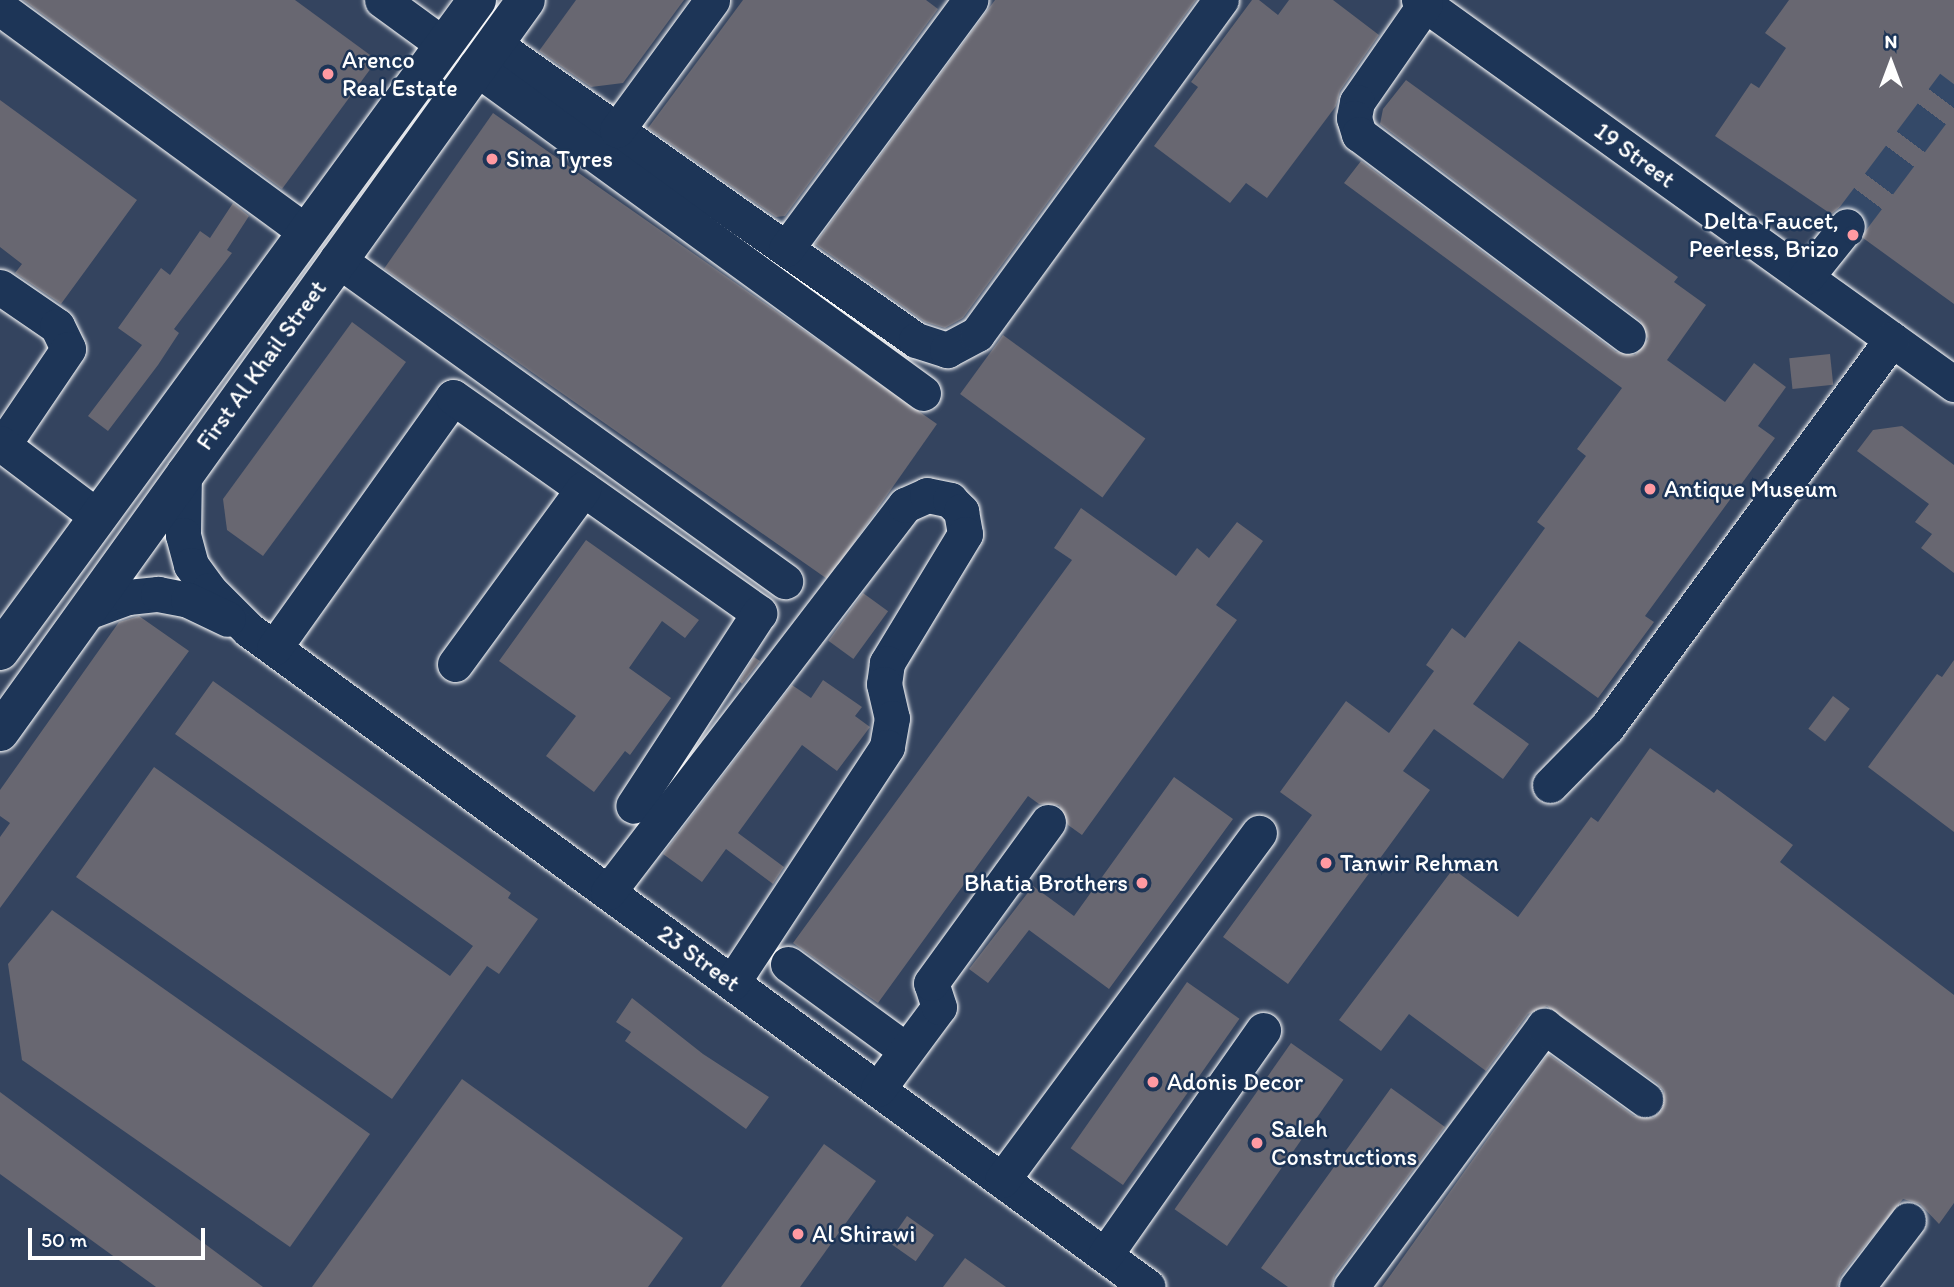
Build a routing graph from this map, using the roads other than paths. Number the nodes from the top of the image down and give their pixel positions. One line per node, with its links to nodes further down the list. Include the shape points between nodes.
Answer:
1 (382, 0): 9 (street)
2 (477, 0): 9 (main road, First Al Khail Street)
3 (526, 0): 10 (main road, First Al Khail Street)
4 (712, 0): 11 (street)
5 (970, 0): 14 (street)
6 (1221, 0): 14 (street, via 977,334 959,348 925,347)
7 (1422, 2): 16 (street, 19 Street); 18 (street, via 1357,102 1354,118 1359,134)
8 (0, 8): 13 (street)
9 (444, 45): 13 (main road, First Al Khail Street)
10 (485, 55): 11 (street); 15 (main road, First Al Khail Street); 21 (street)
11 (617, 130): 14 (street)
12 (1847, 226): 16 (street)
13 (306, 232): 25 (main road, First Al Khail Street)
14 (786, 249)
15 (337, 258): 23 (main road, First Al Khail Street); 26 (street)
16 (1807, 277): 19 (street, 19 Street)
17 (0, 287): 22 (street, via 57,326 68,349)
18 (1628, 337)
19 (1892, 339): 20 (street, 19 Street); 32 (street, via 1607,727)
20 (1954, 384)
21 (923, 393)
22 (1, 444): 25 (street)
23 (184, 472): 27 (main road, First Al Khail Street); 28 (street, 23 Street, via 183,535 191,565 209,590)
24 (583, 489): 28 (street, via 453,397); 30 (street); 33 (street, via 759,612)
25 (98, 517): 29 (main road, First Al Khail Street)
26 (785, 581)
27 (84, 613): 28 (street, 23 Street, via 128,597 166,595 202,605); 31 (main road, First Al Khail Street)
28 (261, 639): 36 (street, 23 Street)
29 (0, 651)
30 (455, 664)
31 (0, 732)
32 (1550, 785)
33 (633, 806)
34 (1048, 822): 40 (street, via 932,983 939,1007)
35 (1259, 833): 43 (street)
36 (608, 892): 38 (street, 23 Street); 38 (street, via 905,505 926,495 956,505 966,526 963,541 887,663 884,684 892,718 887,747)
37 (788, 964): 40 (street)
38 (732, 983): 41 (street, 23 Street)
39 (1263, 1030): 45 (street)
40 (906, 1050): 41 (street)
41 (878, 1090): 43 (street, 23 Street)
42 (1645, 1099): 47 (street, via 1544,1026)
43 (1003, 1180): 45 (street, 23 Street)
44 (1908, 1220): 48 (street)
45 (1105, 1255): 46 (street, 23 Street)
46 (1148, 1287)
47 (1351, 1287)
48 (1857, 1287)

